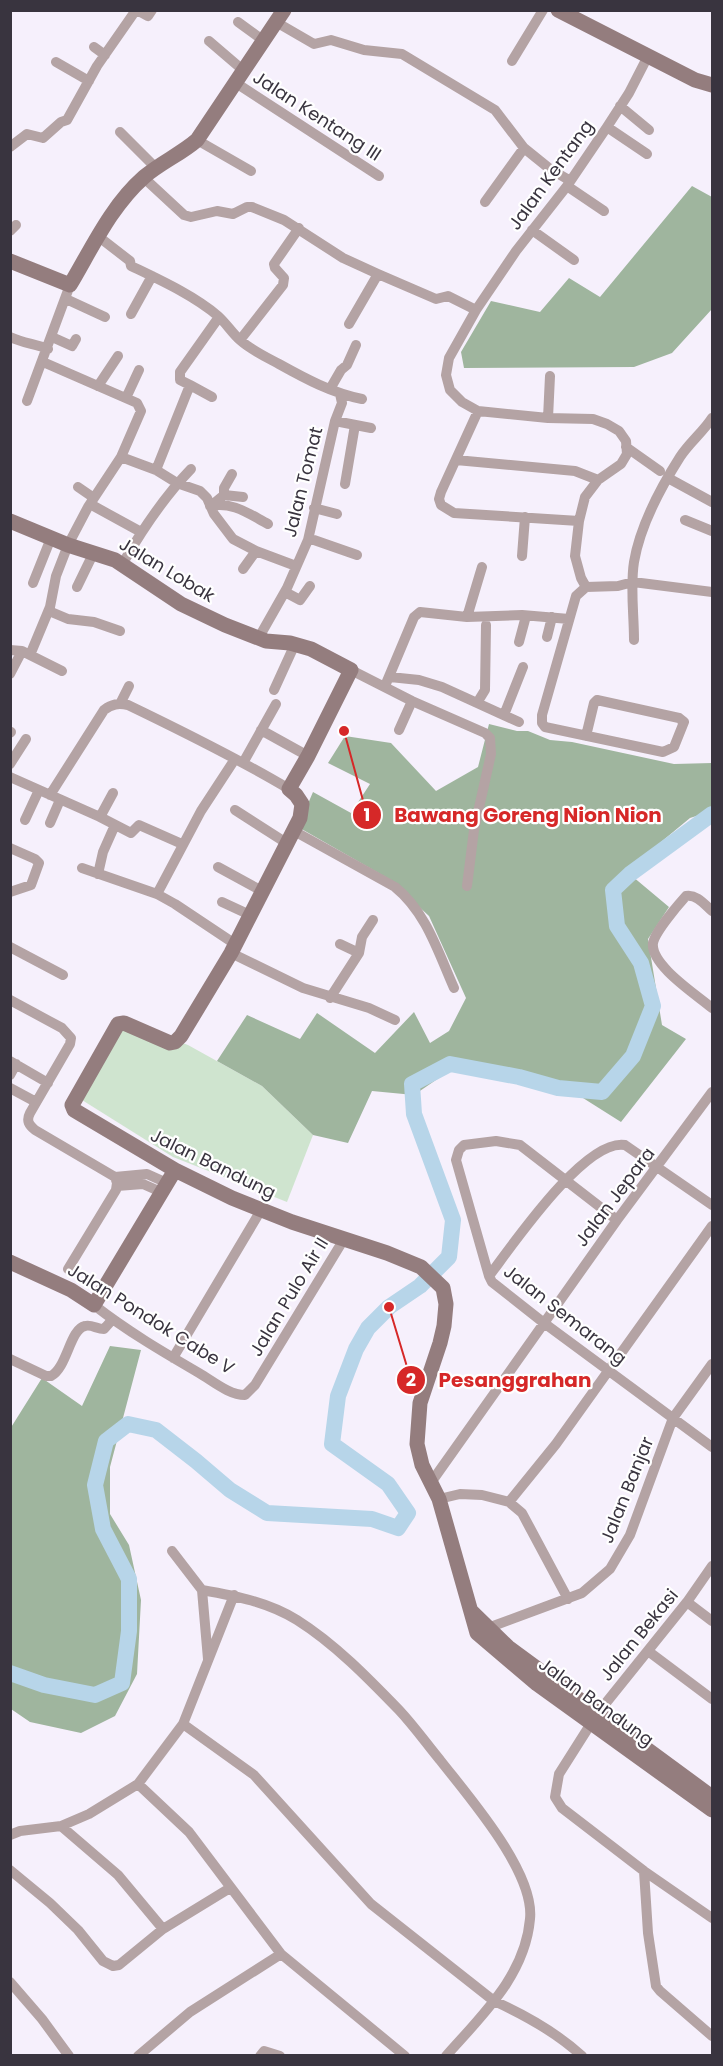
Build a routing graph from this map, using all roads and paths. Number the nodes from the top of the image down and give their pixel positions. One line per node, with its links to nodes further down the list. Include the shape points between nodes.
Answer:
1 (137, 10): 2 (street, via 148,16); 10 (street)
2 (152, 10)
3 (543, 10): 12 (street)
4 (558, 10): 11 (street)
5 (280, 16): 8 (street); 23 (street, via 314,44 331,40 364,50 402,54 495,110)
6 (238, 22): 8 (street)
7 (209, 41): 14 (street, Jalan Kentang III)
8 (264, 41): 14 (street)
9 (94, 47): 10 (street)
10 (105, 55): 15 (street)
11 (648, 56): 16 (street); 17 (street, Jalan Kentang)
12 (512, 61)
13 (56, 62): 15 (street)
14 (240, 77): 21 (street); 27 (street, Jalan Kentang III)
15 (89, 81): 22 (street, via 67,120 44,138 27,134)
16 (712, 85)
17 (620, 106): 18 (street, Jalan Kentang); 19 (street)
18 (607, 127): 24 (street); 28 (street, Jalan Kentang)
19 (649, 130)
20 (120, 132): 26 (street)
21 (197, 140): 25 (street); 26 (street)
22 (10, 147)
23 (524, 148): 28 (street); 29 (street)
24 (647, 154)
25 (251, 171)
26 (150, 172): 31 (street, via 184,215 217,211 233,214 252,207); 33 (street, via 118,204)
27 (379, 176)
28 (568, 183): 30 (street); 32 (street, Jalan Kentang)
29 (485, 202)
30 (604, 211)
31 (299, 228): 36 (street, via 343,258); 47 (street, via 274,264 284,278 283,285)
32 (532, 230): 34 (street); 39 (street, Jalan Kentang)
33 (99, 237): 37 (street, via 130,261 131,266); 38 (street)
34 (574, 260)
35 (10, 261): 38 (street)
36 (378, 274): 39 (street, via 436,299 448,296); 43 (street)
37 (152, 276): 40 (street); 42 (street)
38 (68, 292): 41 (street); 44 (street)
39 (476, 310): 61 (street, Jalan Kentang, via 449,358 446,375 450,390)
40 (131, 314)
41 (105, 317)
42 (219, 317): 47 (street); 54 (street, via 180,372 180,380)
43 (349, 324)
44 (52, 337): 46 (street, via 72,346); 49 (street)
45 (10, 338): 49 (street)
46 (76, 339)
47 (240, 340): 56 (street)
48 (356, 345): 56 (street, via 347,365 340,370)
49 (48, 349): 51 (street)
50 (117, 356): 55 (street)
51 (43, 362): 55 (street); 60 (street)
52 (139, 370): 58 (street)
53 (550, 376): 62 (street)
54 (190, 385): 57 (street); 71 (street)
55 (98, 386): 58 (street)
56 (335, 392): 59 (street); 64 (street, Jalan Tomat, via 342,403)
57 (212, 397)
58 (126, 398): 68 (street, via 137,403 141,411)
59 (362, 399)
60 (27, 401)
61 (478, 411): 62 (street); 69 (street)
62 (548, 418): 67 (street, via 592,419 607,424 618,431)
63 (712, 418): 73 (street)
64 (335, 421): 65 (street); 83 (street, Jalan Tomat)
65 (355, 425): 66 (street); 76 (street)
66 (371, 428)
67 (626, 447): 73 (street); 74 (street, via 621,464)
68 (121, 457): 71 (street); 80 (street)
69 (456, 460): 74 (street, via 575,471); 85 (street, via 439,499 446,510)
70 (191, 469): 75 (street)
71 (156, 470): 75 (street)
72 (232, 474): 78 (street)
73 (664, 474): 81 (street); 103 (street, via 640,538)
74 (598, 480): 86 (street, via 585,497)
75 (177, 483): 82 (street, via 200,491); 91 (street)
76 (345, 484)
77 (78, 487): 80 (street)
78 (224, 495): 79 (street); 82 (street)
79 (243, 496)
80 (92, 501): 91 (street); 94 (street)
81 (712, 502)
82 (210, 506): 89 (street, via 237,507); 95 (street, via 233,539)
83 (314, 508): 84 (street); 93 (street, Jalan Tomat)
84 (337, 514)
85 (525, 517): 86 (street); 97 (street)
86 (579, 520): 105 (street, via 575,556)
87 (685, 520): 90 (street)
88 (10, 521): 92 (street, Jalan Lobak)
89 (268, 524)
90 (712, 531)
91 (141, 532): 99 (street)
92 (51, 538): 94 (street, Jalan Lobak); 104 (street)
93 (308, 540): 98 (street); 100 (street, Jalan Tomat)
94 (68, 545): 96 (street, Jalan Lobak); 110 (street)
95 (256, 550): 100 (street); 102 (street)
96 (94, 552): 99 (street, Jalan Lobak); 107 (street)
97 (522, 556)
98 (354, 557)
99 (123, 563): 118 (street, Jalan Lobak, via 181,604)
100 (296, 566): 108 (street, Jalan Tomat)
101 (482, 567): 112 (street)
102 (243, 569)
103 (633, 582): 105 (street, via 618,586); 109 (street); 119 (street)
104 (33, 583)
105 (583, 583): 114 (street)
106 (310, 586): 108 (street, via 300,600)
107 (77, 587)
108 (285, 592): 118 (street, Jalan Tomat)
109 (712, 592)
110 (49, 611): 116 (street); 122 (street)
111 (526, 616): 112 (street); 113 (street); 120 (street)
112 (467, 617): 127 (street, via 416,614)
113 (552, 618): 114 (street); 117 (street)
114 (569, 619): 138 (street, via 542,723 550,729)
115 (486, 625): 131 (street, via 485,690)
116 (120, 631)
117 (547, 637)
118 (258, 639): 121 (street, Jalan Lobak)
119 (634, 640)
120 (519, 642)
121 (296, 644): 124 (street, Jalan Lobak, via 318,651); 129 (street)
122 (21, 652): 125 (street); 126 (street)
123 (523, 667): 134 (street)
124 (351, 670): 127 (street, Jalan Lobak); 140 (street)
125 (62, 671)
126 (10, 674)
127 (387, 682): 130 (street, Jalan Lobak); 131 (street, via 419,680)
128 (129, 686): 132 (street)
129 (274, 690)
130 (412, 700): 137 (street); 159 (street, Jalan Lobak, via 485,732 490,738 491,754 474,830)
131 (477, 703): 134 (street)
132 (120, 704): 141 (street); 147 (street, via 111,704 104,710)
133 (276, 704): 136 (street)
134 (504, 715): 135 (street)
135 (519, 722)
136 (261, 730): 140 (street); 141 (street)
137 (399, 730)
138 (586, 736): 138 (street, via 663,752 674,747 684,722 597,700)
139 (26, 739): 142 (street)
140 (308, 756): 144 (street)
141 (239, 761): 144 (street); 154 (street, via 201,811)
142 (10, 764)
143 (10, 777): 145 (street)
144 (289, 789): 153 (street, Jalan Bandung, via 302,804)
145 (39, 790): 147 (street); 150 (street)
146 (113, 793): 149 (street)
147 (55, 797): 149 (street); 151 (street)
148 (235, 810): 153 (street)
149 (100, 817): 152 (street)
150 (25, 820)
151 (50, 824)
152 (115, 825): 154 (street, via 131,833 139,825); 158 (street)
153 (291, 837): 160 (street, Jalan Bandung); 172 (street, via 395,887 408,899 429,930)
154 (182, 844): 162 (street)
155 (10, 848): 161 (street, via 39,863 31,885)
156 (218, 867): 160 (street)
157 (82, 868): 158 (street)
158 (98, 874): 162 (street)
159 (467, 886)
160 (262, 891): 165 (street, Jalan Bandung)
161 (10, 892)
162 (157, 894): 169 (street)
163 (222, 902): 165 (street)
164 (712, 911): 175 (street, via 697,898 686,896 653,943 656,957 668,972)
165 (250, 915): 169 (street, Jalan Bandung)
166 (373, 920): 170 (street, via 362,937)
167 (340, 944): 170 (street)
168 (10, 947): 171 (street)
169 (233, 949): 173 (street, via 303,988); 186 (street, Jalan Bandung, via 178,1040 165,1042 121,1023 73,1100 74,1110)
170 (359, 952): 173 (street)
171 (63, 975)
172 (454, 988)
173 (330, 998): 176 (street, via 369,1008)
174 (10, 1000): 179 (street, via 62,1028 71,1038)
175 (712, 1008)
176 (395, 1020)
177 (14, 1063): 178 (street); 179 (street)
178 (10, 1075)
179 (48, 1083): 182 (street)
180 (10, 1088): 182 (street)
181 (712, 1092): 183 (street, Jalan Jepara)
182 (36, 1102): 185 (street, via 27,1119 35,1131)
183 (658, 1167): 184 (street, via 618,1143 598,1152); 187 (street); 189 (street, Jalan Jepara)
184 (564, 1179): 189 (street, Jalan Semarang); 194 (street); 194 (street, Jalan Semarang, via 520,1145 496,1140 464,1145 459,1150 456,1160)
185 (116, 1181): 186 (street, via 147,1174); 193 (street)
186 (168, 1182): 188 (street, Jalan Bandung); 195 (street)
187 (712, 1205)
188 (261, 1210): 191 (street, Jalan Bandung); 198 (street)
189 (617, 1220): 197 (street, Jalan Jepara)
190 (712, 1226): 201 (street)
191 (344, 1239): 202 (street, Jalan Pulo Air II, via 255,1386); 205 (street, Jalan Bandung, via 421,1267 443,1288 444,1326 420,1403 417,1429 418,1454)
192 (10, 1262): 195 (street, Jalan Pondok Cabe V)
193 (68, 1269)
194 (489, 1276): 197 (street, Jalan Semarang)
195 (94, 1305): 196 (street, Jalan Pondok Cabe V)
196 (112, 1320): 198 (street, Jalan Pondok Cabe V); 199 (street, via 104,1329 81,1327 60,1369 51,1376)
197 (544, 1323): 201 (street, Jalan Semarang); 205 (street, Jalan Jepara)
198 (173, 1358): 202 (street, Jalan Pondok Cabe V)
199 (10, 1359)
200 (712, 1364): 203 (street, Jalan Banjar)
201 (608, 1370): 203 (street, Jalan Semarang); 207 (street)
202 (238, 1395)
203 (673, 1418): 204 (street, Jalan Semarang); 212 (street, Jalan Banjar, via 630,1535 610,1569 582,1593)
204 (712, 1447)
205 (430, 1484): 206 (street, Jalan Bandung)
206 (439, 1498): 207 (street, via 482,1495); 215 (street, Jalan Bandung, via 472,1612)
207 (509, 1502): 212 (street, via 522,1513)
208 (172, 1551): 210 (street)
209 (712, 1566): 213 (street, Jalan Bekasi)
210 (202, 1590): 211 (street); 217 (street)
211 (234, 1595): 217 (street); 233 (street, via 269,1605 298,1621 356,1667 401,1712 476,1805 512,1860 526,1891 531,1917 523,1955)
212 (568, 1599): 215 (street, Jalan Banjar)
213 (687, 1602): 214 (street); 216 (street, Jalan Bekasi)
214 (712, 1621)
215 (483, 1630): 219 (street, Jalan Bandung, via 537,1684)
216 (648, 1651): 218 (street); 219 (street, Jalan Bekasi)
217 (208, 1662): 220 (street)
218 (712, 1699)
219 (594, 1719): 222 (street, Jalan Bandung); 223 (street, Jalan Bandung); 227 (street, Jalan Bekasi, via 559,1774 555,1797 562,1808)
220 (183, 1724): 221 (street); 233 (street, via 254,1775 371,1904)
221 (138, 1784): 224 (street); 228 (street, via 189,1832)
222 (712, 1797)
223 (712, 1810)
224 (61, 1826): 225 (street); 230 (street, via 118,1875)
225 (14, 1831)
226 (10, 1870): 230 (street, via 78,1930 103,1961 113,1966)
227 (644, 1871): 229 (street); 234 (street, via 656,1986)
228 (230, 1888): 230 (street); 231 (street)
229 (712, 1918)
230 (163, 1929)
231 (281, 1954): 236 (street, via 190,2012); 239 (street)
232 (10, 1982): 235 (street)
233 (494, 2001): 240 (street); 241 (street, via 567,2042)
234 (712, 2036)
235 (69, 2055)
236 (138, 2055)
237 (260, 2055): 238 (street, via 264,2051)
238 (280, 2055)
239 (405, 2055)
240 (446, 2055)
241 (582, 2055)

